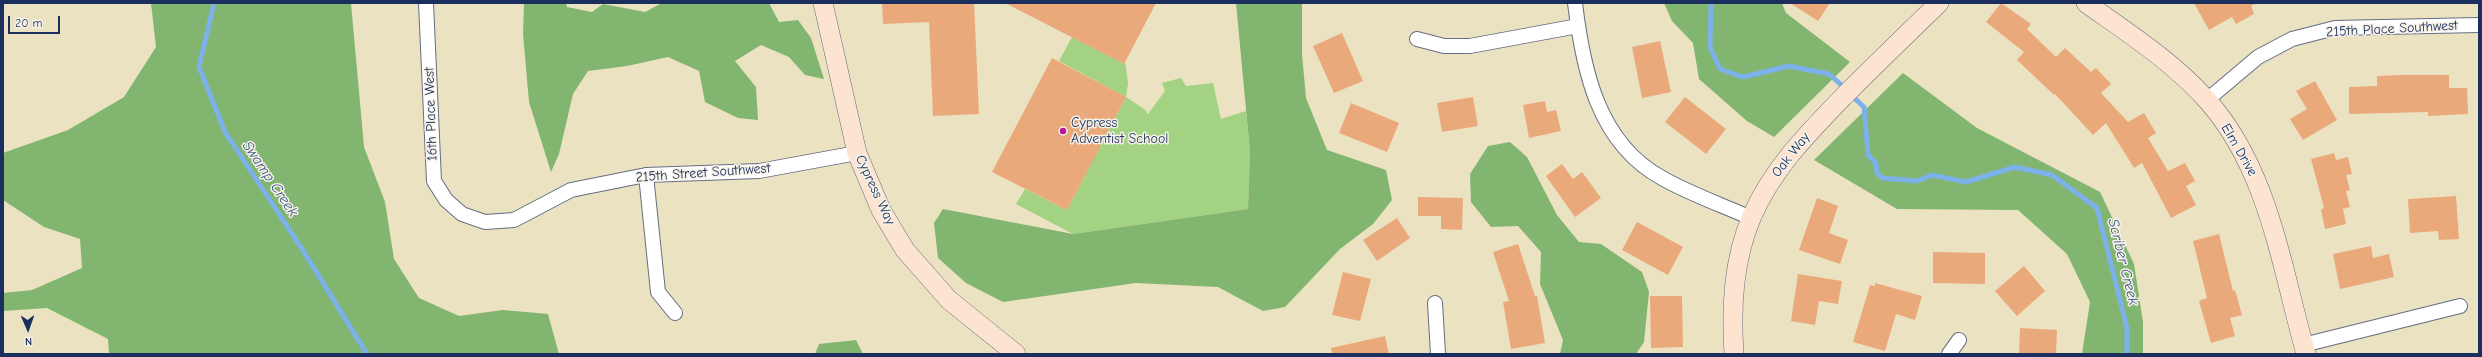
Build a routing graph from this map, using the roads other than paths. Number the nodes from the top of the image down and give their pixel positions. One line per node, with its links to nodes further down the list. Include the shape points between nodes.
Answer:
1 (426, 3): 12 (street, 16th Place West, via 434,181 446,200)
2 (823, 3): 10 (street, Cypress Way)
3 (1575, 3): 7 (street)
4 (1939, 3): 13 (street, Oak Way, via 1803,137 1761,197)
5 (2086, 3): 9 (street, Elm Drive, via 2154,51)
6 (2479, 25): 9 (street, 215th Place Southwest, via 2335,28 2292,39 2258,58)
7 (1578, 26): 8 (street, via 1470,46 1444,46); 13 (street, via 1589,83 1600,110 1614,135 1635,159 1661,178)
8 (1417, 39)
9 (2207, 100): 18 (street, Elm Drive, via 2229,129 2251,167 2264,199)
10 (857, 153): 11 (street, 215th Street Southwest, via 759,171); 19 (street, Cypress Way, via 881,210 905,250 949,300)
11 (646, 175): 12 (street, 215th Street Southwest, via 571,190 514,220 485,222); 16 (street, via 658,292)
12 (462, 214)
13 (1751, 218): 21 (street, Oak Way, via 1735,279 1732,316)
14 (1435, 303): 20 (street)
15 (2460, 306): 18 (street)
16 (675, 314)
17 (1959, 340): 22 (street)
18 (2304, 349)
19 (1016, 354)
20 (1438, 354)
21 (1734, 354)
22 (1949, 354)

